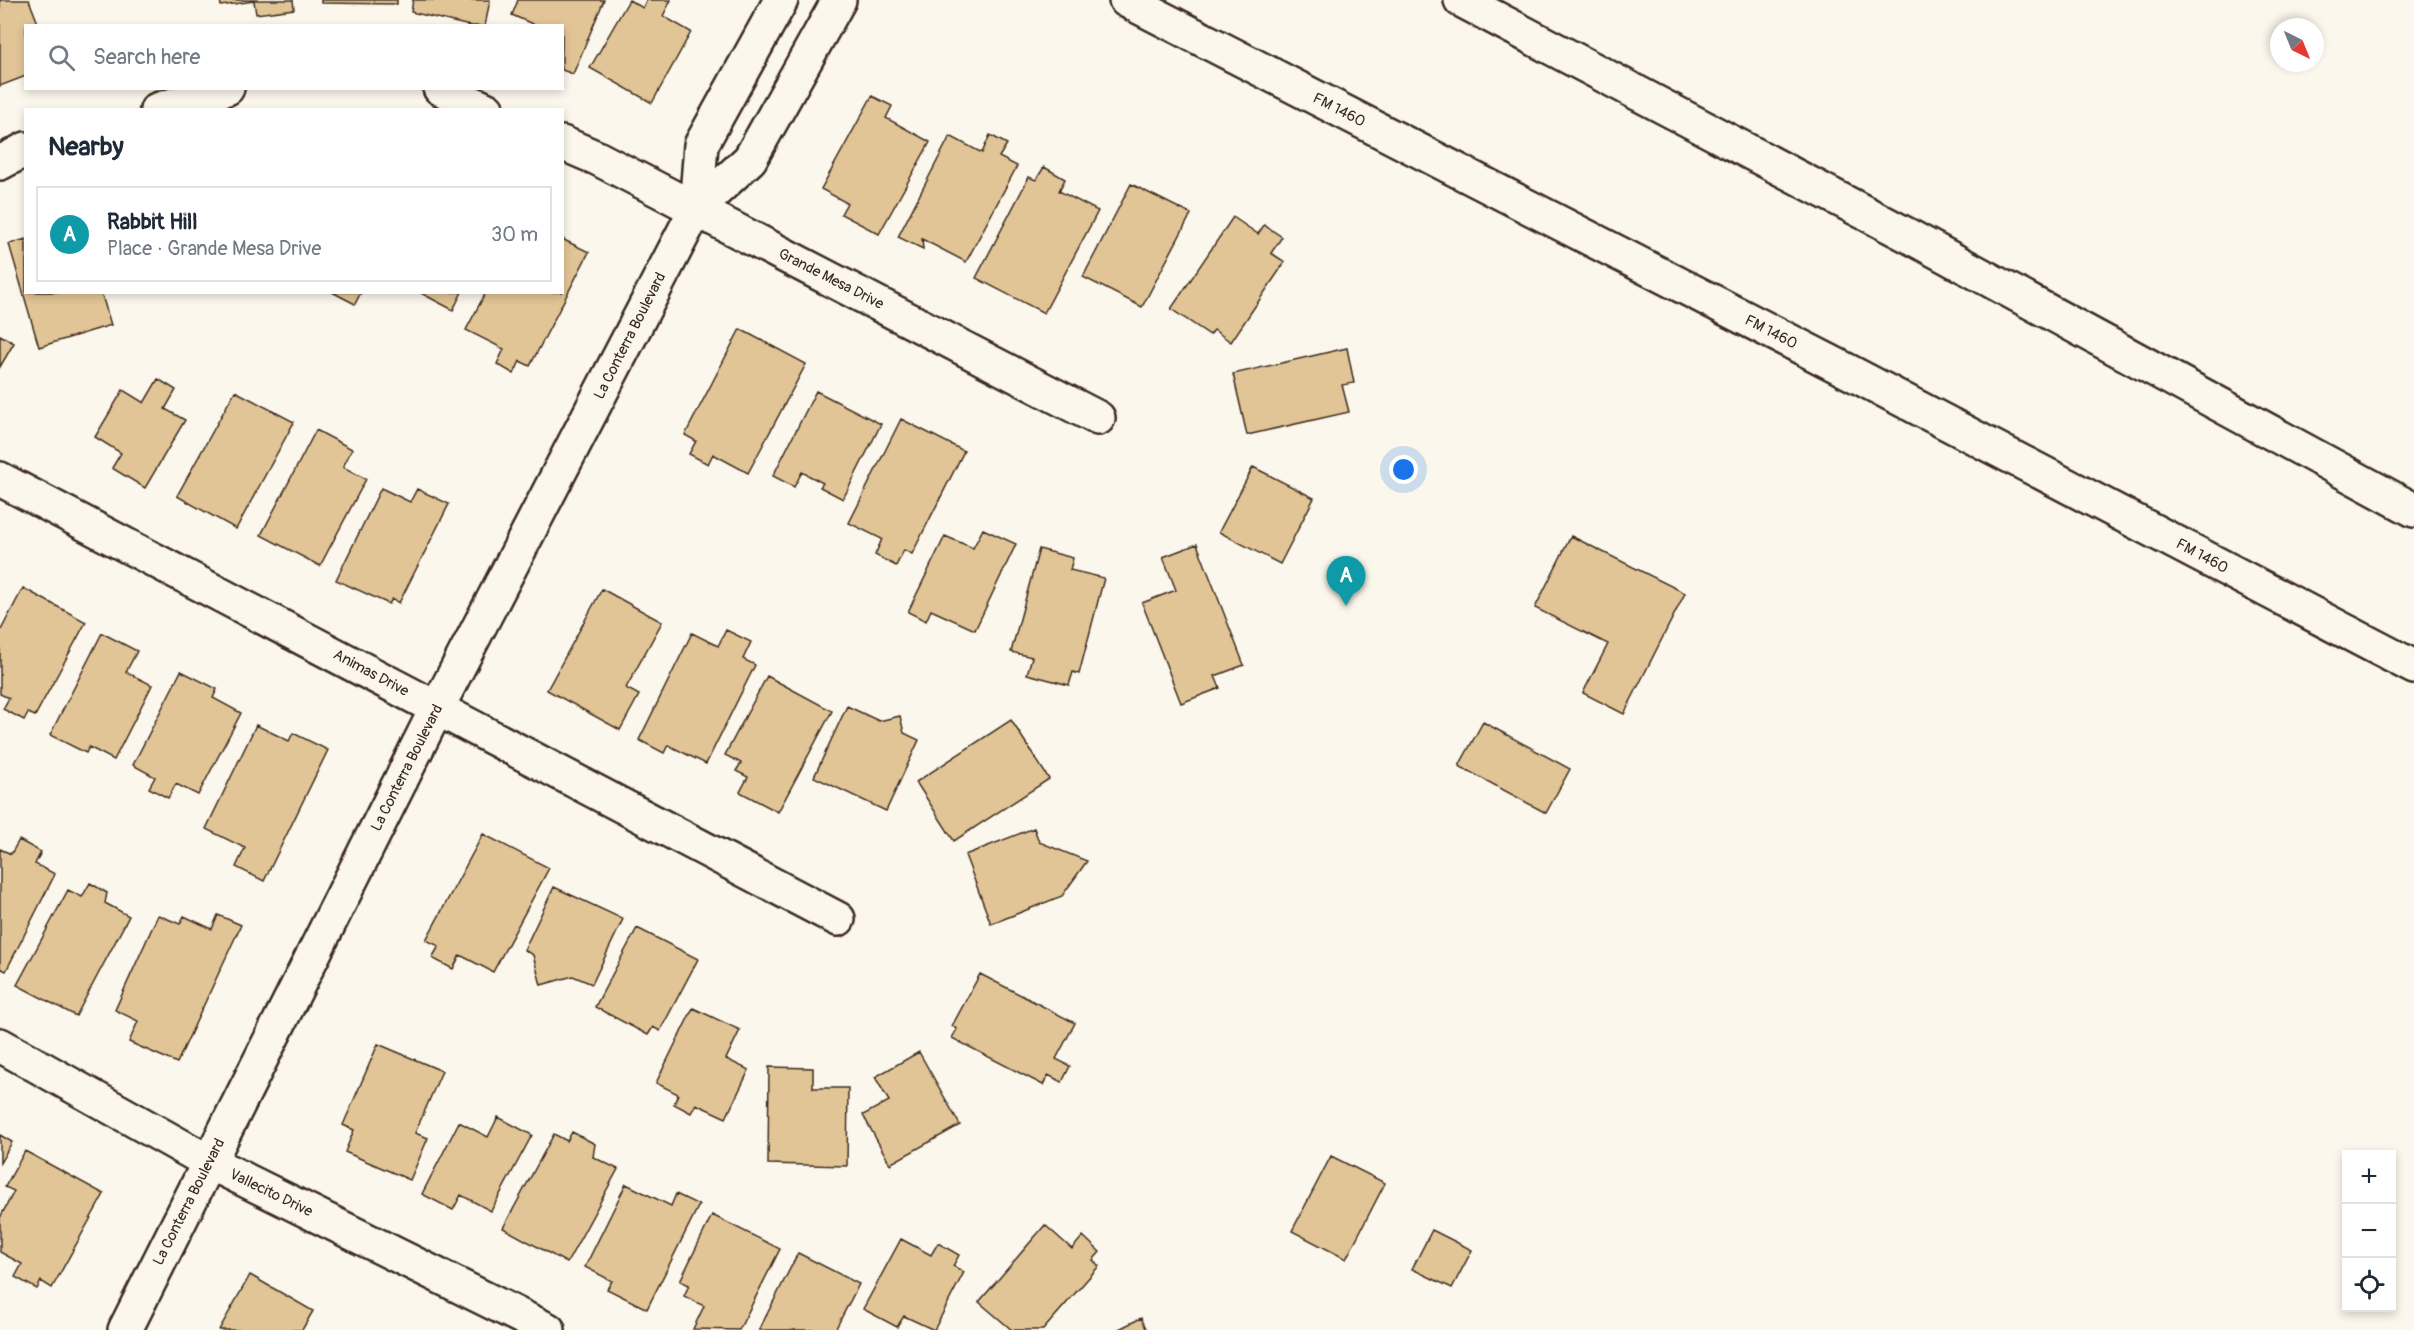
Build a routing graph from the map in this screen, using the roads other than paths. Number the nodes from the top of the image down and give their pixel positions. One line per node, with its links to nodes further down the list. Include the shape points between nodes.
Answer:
1 (781, 0): 12 (street, La Conterra Boulevard, via 701,145)
2 (839, 0): 12 (street, La Conterra Boulevard, via 750,159)
3 (1126, 0): 16 (street, FM 1460 / FM 1460)
4 (1461, 0): 15 (street, via 1910,236)
5 (221, 90): 7 (street)
6 (444, 90): 8 (street)
7 (164, 108)
8 (483, 108)
9 (564, 144): 12 (street, Grande Mesa Drive)
10 (24, 150): 11 (street)
11 (0, 163)
12 (696, 209): 13 (street, Grande Mesa Drive); 17 (street, La Conterra Boulevard)
13 (1098, 418)
14 (0, 478): 17 (street, Animas Drive)
15 (2414, 510)
16 (2414, 667)
17 (437, 708): 18 (street, Animas Drive); 20 (street, La Conterra Boulevard)
18 (838, 919)
19 (0, 1045): 20 (street, Vallecito Drive)
20 (209, 1162): 21 (street, La Conterra Boulevard); 22 (street, Vallecito Drive)
21 (125, 1330)
22 (548, 1330)

